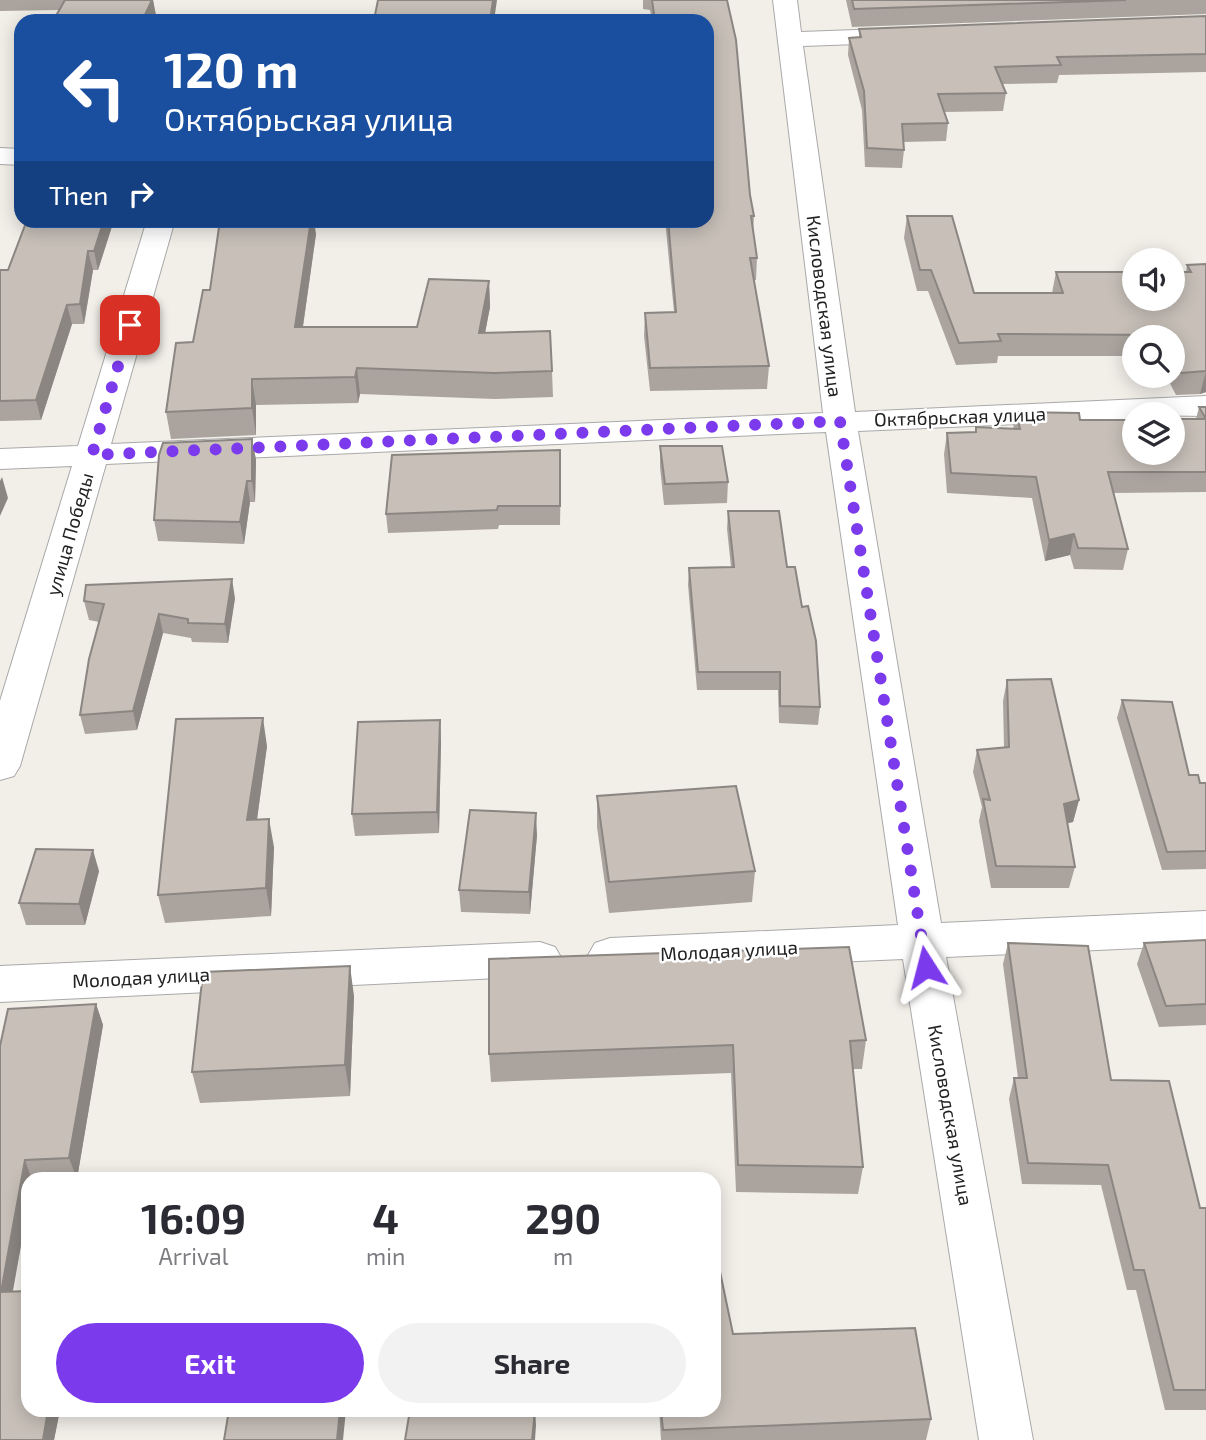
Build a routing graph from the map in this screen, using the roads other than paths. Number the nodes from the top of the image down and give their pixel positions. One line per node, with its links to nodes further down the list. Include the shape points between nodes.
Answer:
1 (785, 0): 3 (street, Кисловодская улица)
2 (930, 34): 3 (street)
3 (792, 39): 6 (street, Кисловодская улица)
4 (159, 228): 7 (street, улица Победы)
5 (1206, 406): 6 (street, Октябрьская улица)
6 (840, 421): 7 (street, Октябрьская улица); 11 (street, Кисловодская улица)
7 (92, 455): 8 (street, Октябрьская улица); 9 (street, улица Победы)
8 (0, 459)
9 (0, 766)
10 (1206, 928): 11 (street, Молодая улица)
11 (922, 941): 12 (street, Молодая улица); 13 (street, Кисловодская улица)
12 (0, 984)
13 (1006, 1440)

